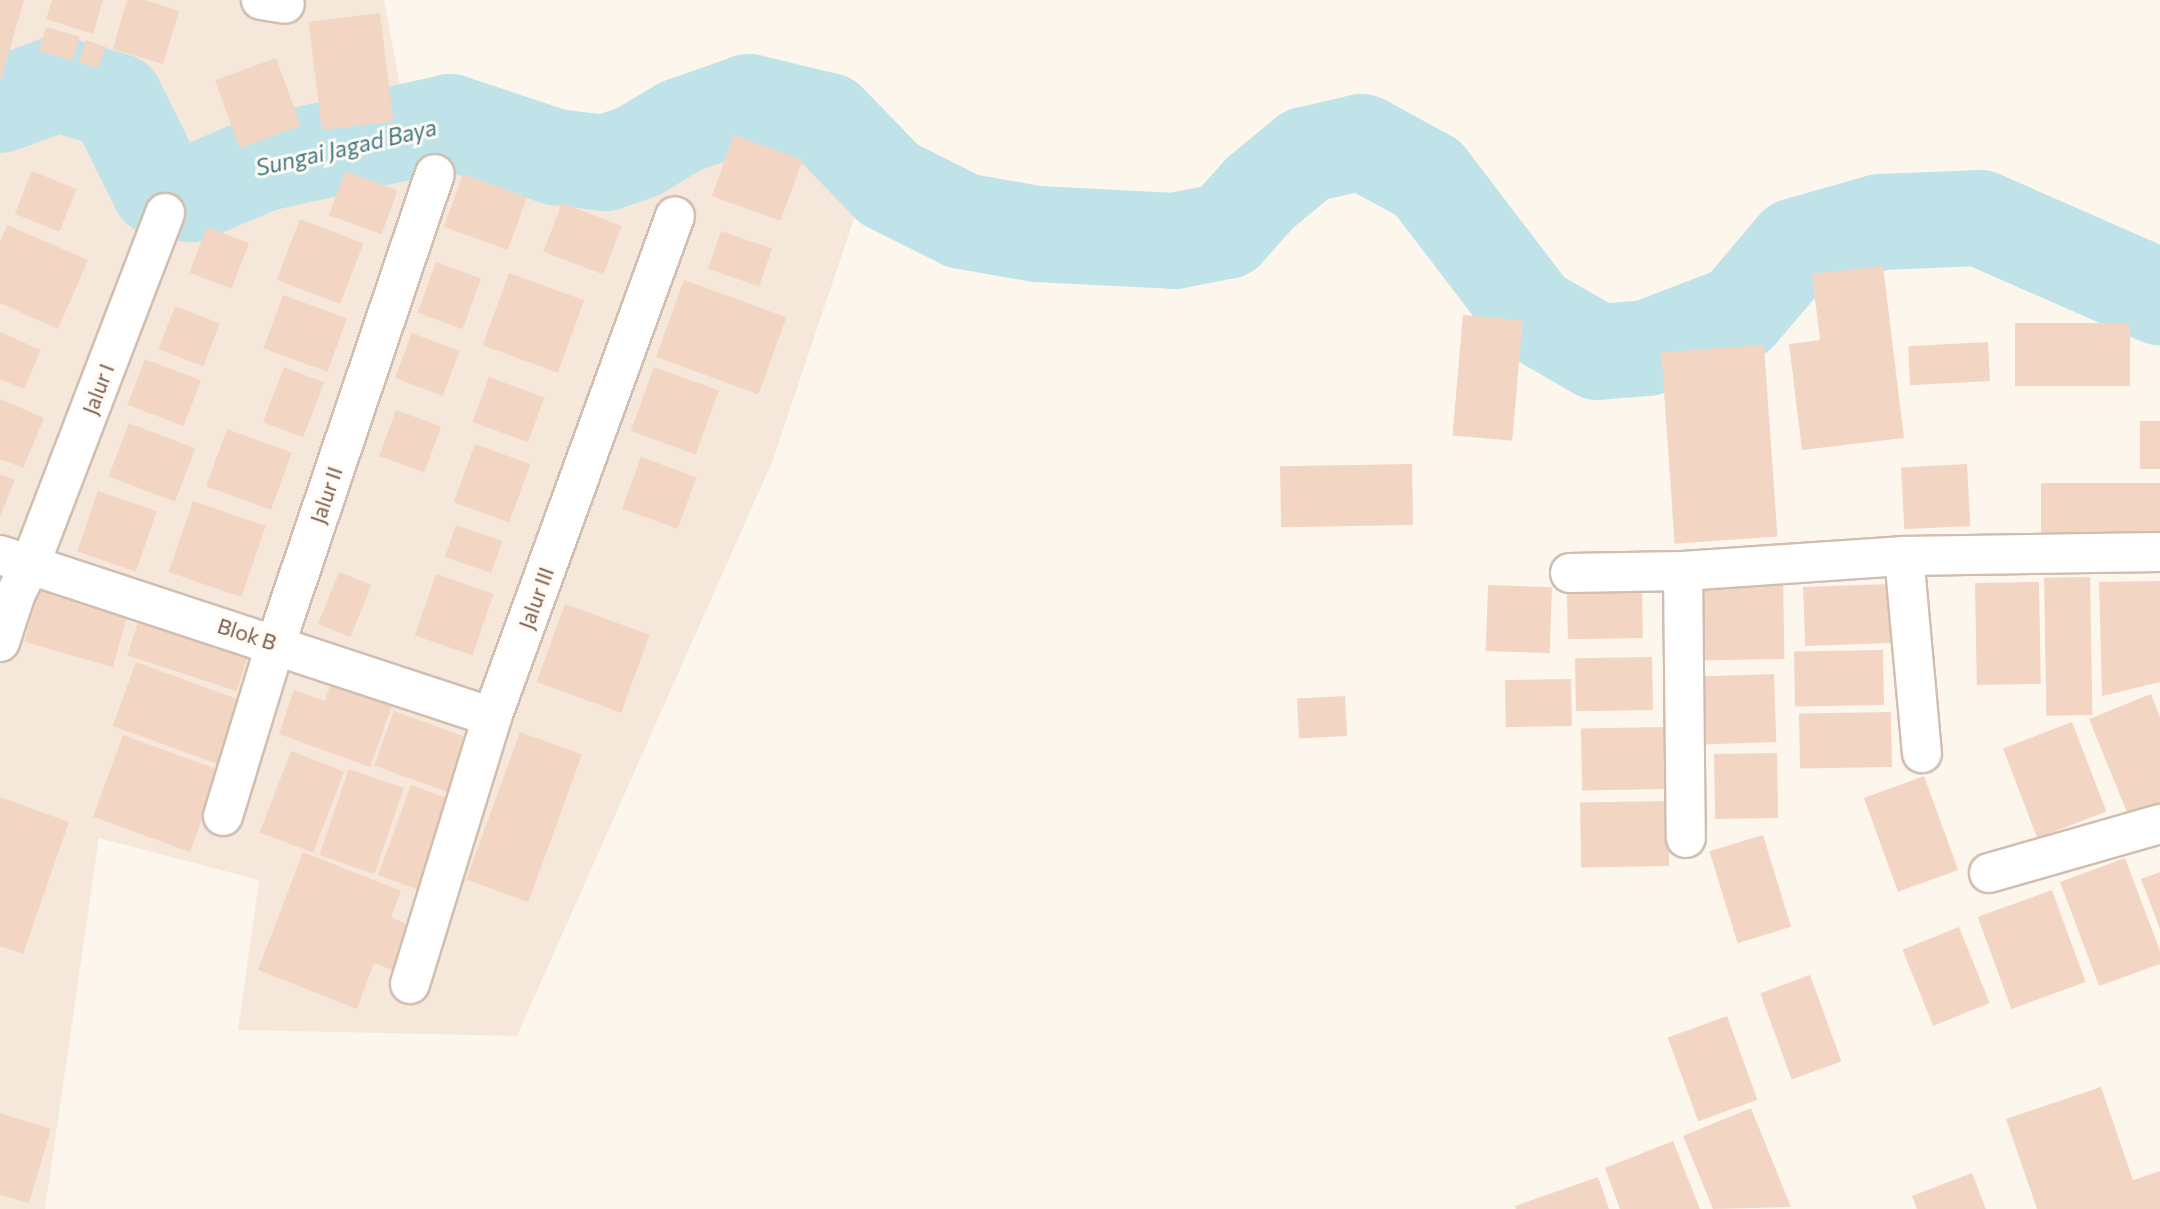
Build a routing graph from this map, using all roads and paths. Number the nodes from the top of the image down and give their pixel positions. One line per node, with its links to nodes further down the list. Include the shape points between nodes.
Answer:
1 (435, 174): 10 (street, Jalur II)
2 (165, 213): 6 (street, Jalur I)
3 (675, 216): 11 (street, Jalur III)
4 (2160, 552): 5 (street)
5 (1904, 556): 7 (street); 12 (street)
6 (15, 560): 9 (street, Jalur I, via 16,593); 10 (street, Blok B)
7 (1683, 571): 8 (street); 15 (street)
8 (1570, 573)
9 (0, 642)
10 (276, 643): 11 (street, Blok B); 13 (street, Jalur II)
11 (492, 717): 17 (street, Jalur III)
12 (1922, 753)
13 (223, 816)
14 (2160, 824): 16 (street)
15 (1686, 838)
16 (1989, 873)
17 (410, 984)

